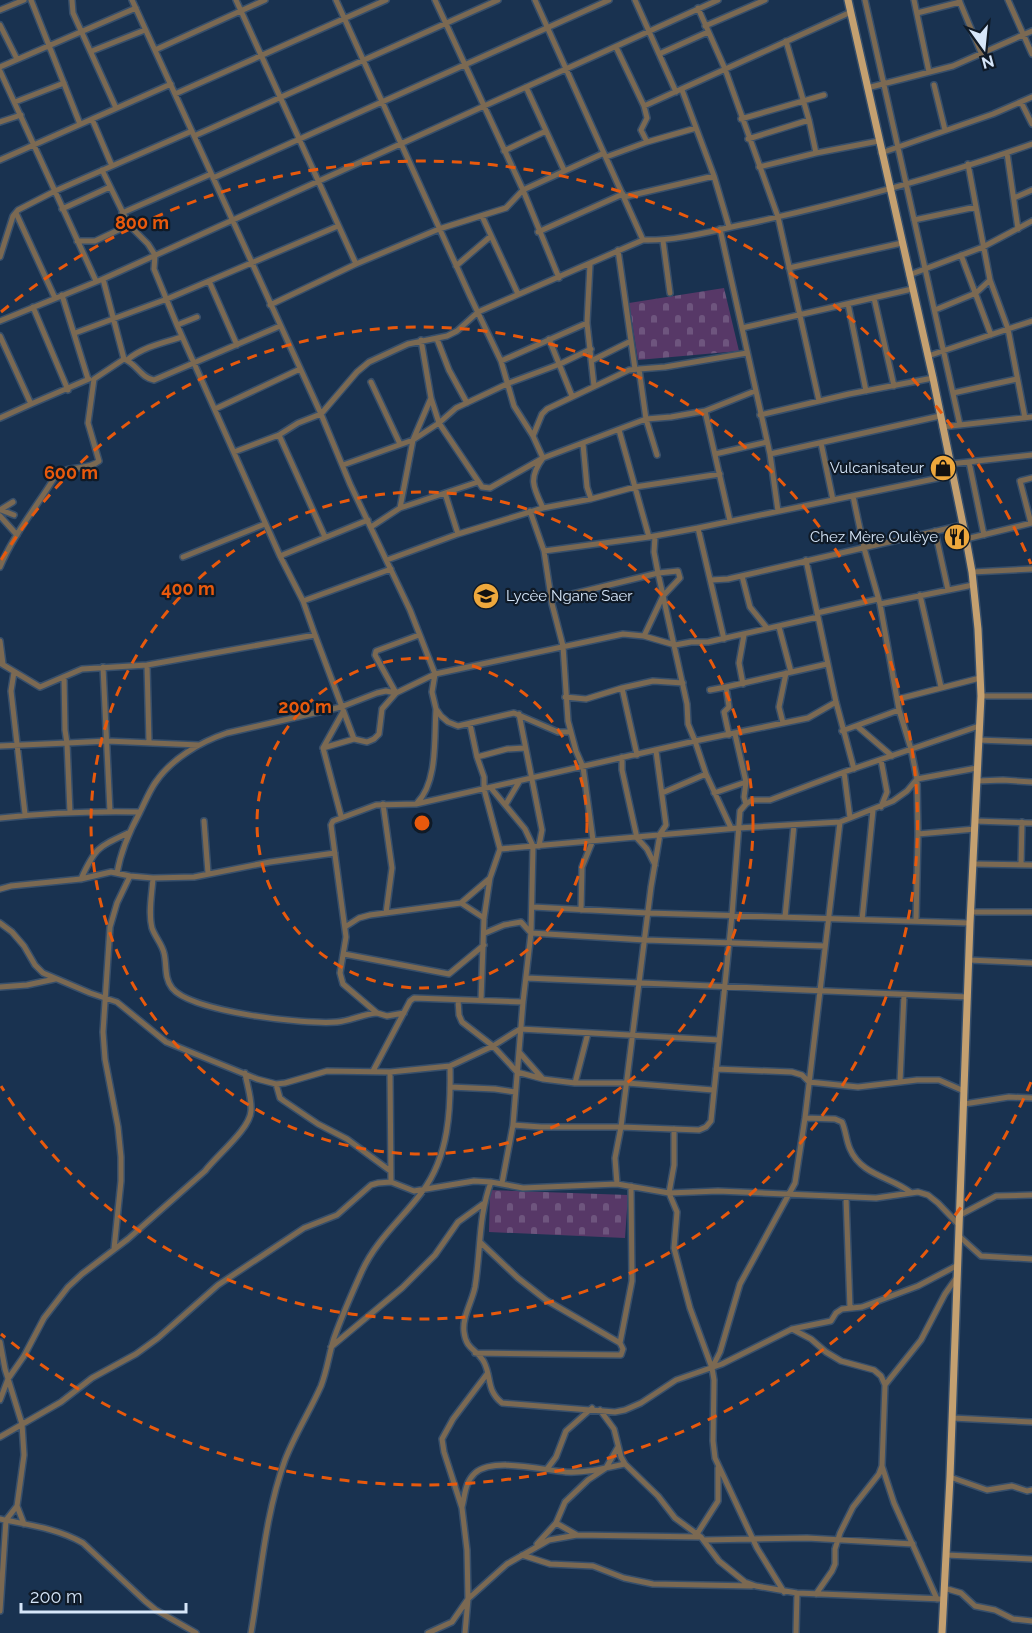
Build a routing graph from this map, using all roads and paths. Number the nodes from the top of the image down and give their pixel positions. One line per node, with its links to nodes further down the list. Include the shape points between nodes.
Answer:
1 (31, 0): 38 (street)
2 (72, 0): 33 (street, via 73,13)
3 (141, 0): 21 (street)
4 (236, 0): 24 (street)
5 (265, 0): 24 (street)
6 (336, 0): 27 (street)
7 (386, 0): 27 (street)
8 (435, 0): 28 (street)
9 (498, 0): 28 (street)
10 (535, 0): 30 (street)
11 (609, 0): 30 (street)
12 (635, 0): 35 (street)
13 (717, 0): 22 (street)
14 (765, 0): 31 (street)
15 (849, 0): 25 (main road)
16 (865, 0): 54 (street)
17 (914, 0): 26 (street)
18 (1008, 0): 36 (street)
19 (20, 1): 23 (street)
20 (959, 1): 26 (street); 43 (street)
21 (134, 4): 32 (street); 33 (street)
22 (698, 8): 31 (street); 35 (street)
23 (0, 10)
24 (240, 11): 40 (street); 45 (street)
25 (851, 12): 37 (street); 58 (main road)
26 (917, 13): 52 (street)
27 (345, 19): 45 (street); 47 (street)
28 (446, 23): 47 (street); 48 (street)
29 (0, 25): 46 (street)
30 (548, 28): 48 (street); 50 (street)
31 (707, 29): 42 (street); 51 (street)
32 (145, 30): 40 (street); 41 (street)
33 (82, 31): 38 (street); 41 (street)
34 (1032, 31): 36 (street)
35 (649, 32): 39 (street); 42 (street)
36 (1023, 35): 43 (street); 44 (street)
37 (786, 41): 51 (street); 64 (street)
38 (50, 45): 46 (street); 53 (street)
39 (616, 47): 50 (street); 69 (street)
40 (154, 50): 55 (street)
41 (92, 51): 70 (street)
42 (659, 54): 59 (street)
43 (982, 54): 52 (street)
44 (1032, 54)
45 (261, 56): 60 (street); 63 (street)
46 (17, 59): 49 (street)
47 (363, 60): 63 (street); 66 (street)
48 (465, 65): 66 (street); 68 (street)
49 (0, 69): 65 (street)
50 (566, 69): 57 (street); 94 (street)
51 (725, 69): 59 (street); 73 (street)
52 (929, 72): 54 (street)
53 (64, 83): 65 (street); 76 (street)
54 (884, 83): 58 (street); 89 (street)
55 (171, 84): 60 (street); 70 (street)
56 (934, 86): 79 (street)
57 (526, 87): 68 (street); 80 (street)
58 (867, 88): 84 (main road)
59 (679, 91): 69 (street); 78 (street)
60 (176, 94): 81 (street)
61 (824, 95): 64 (street)
62 (1032, 97): 67 (street)
63 (279, 98): 81 (street); 83 (street)
64 (803, 100): 73 (street); 74 (street)
65 (15, 102): 71 (street)
66 (382, 102): 83 (street); 86 (street)
67 (1021, 102): 77 (street); 79 (street)
68 (483, 106): 86 (street); 90 (street)
69 (644, 106): 85 (street, via 647,117 641,130)
70 (116, 108): 72 (street)
71 (21, 115): 75 (street); 88 (street)
72 (92, 119): 76 (street); 97 (street)
73 (741, 119): 82 (street)
74 (809, 120): 82 (street); 91 (street)
75 (0, 122)
76 (80, 124): 88 (street)
77 (1032, 124)
78 (696, 128): 85 (street); 102 (street)
79 (945, 130): 89 (street)
80 (546, 131): 90 (street); 100 (street)
81 (193, 133): 97 (street); 101 (street)
82 (748, 139): 98 (street)
83 (298, 140): 101 (street); 103 (street)
84 (879, 141): 91 (street); 92 (main road)
85 (646, 142): 94 (street)
86 (401, 144): 103 (street); 124 (street)
87 (1032, 144): 93 (street)
88 (35, 145): 95 (street); 109 (street)
89 (898, 147): 92 (street); 104 (street)
90 (504, 150): 107 (street)
91 (816, 153): 98 (street)
92 (881, 153): 106 (main road)
93 (1007, 153): 96 (street); 111 (street)
94 (605, 155): 100 (street); 110 (street)
95 (1, 158)
96 (968, 164): 104 (street); 112 (street)
97 (112, 166): 99 (street)
98 (759, 167): 117 (street)
99 (102, 170): 105 (street); 109 (street)
100 (564, 170): 107 (street)
101 (212, 176): 115 (street); 118 (street)
102 (714, 176): 110 (street); 123 (street)
103 (318, 182): 118 (street); 122 (street)
104 (906, 184): 106 (street); 119 (street)
105 (110, 187): 113 (street); 115 (street)
106 (890, 189): 117 (street); 133 (main road)
107 (523, 190): 116 (street, via 506,208); 128 (street)
108 (1032, 190): 111 (street)
109 (55, 191): 113 (street); 114 (street)
110 (624, 196): 128 (street); 130 (street)
111 (1014, 198): 126 (street)
112 (976, 207): 119 (street); 134 (street)
113 (62, 209): 131 (street)
114 (16, 213): 138 (street); 156 (street)
115 (122, 213): 121 (street)
116 (482, 216): 124 (street); 129 (street)
117 (778, 217): 123 (street); 143 (street)
118 (232, 220): 136 (street); 139 (street)
119 (914, 220): 144 (street)
120 (1029, 222): 126 (street); 127 (street)
121 (129, 225): 131 (street, via 95,241); 136 (street)
122 (338, 226): 139 (street); 140 (street)
123 (729, 227): 125 (street)
124 (439, 229): 140 (street); 142 (street)
125 (720, 229): 132 (street); 172 (street)
126 (1018, 229): 134 (street)
127 (1032, 229)
128 (538, 232): 146 (street)
129 (490, 236): 142 (street); 154 (street)
130 (643, 240): 132 (street); 135 (street)
131 (77, 241): 149 (street)
132 (663, 241): 152 (street)
133 (902, 243): 143 (street); 145 (main road)
134 (983, 247): 137 (street); 148 (street)
135 (618, 250): 141 (street); 181 (street)
136 (155, 255): 147 (street); 158 (street, via 154,269)
137 (961, 255): 144 (street); 153 (street)
138 (0, 257)
139 (252, 264): 150 (street); 159 (street)
140 (356, 264): 159 (street)
141 (590, 264): 146 (street); 169 (street)
142 (456, 266): 163 (street)
143 (789, 268): 164 (street)
144 (925, 269): 145 (street); 162 (street)
145 (909, 275): 151 (main road)
146 (558, 278): 154 (street)
147 (103, 279): 149 (street); 166 (street)
148 (990, 280): 153 (street); 173 (street)
149 (96, 281): 155 (street)
150 (209, 282): 158 (street); 182 (street)
151 (912, 290): 157 (street); 186 (main road)
152 (670, 293)
153 (976, 293): 162 (street); 175 (street)
154 (518, 294): 163 (street)
155 (62, 295): 156 (street); 174 (street)
156 (55, 298): 161 (street)
157 (874, 298): 160 (street); 200 (street)
158 (167, 299): 166 (street); 170 (street)
159 (270, 304): 171 (street)
160 (848, 304): 164 (street); 203 (street)
161 (33, 307): 167 (street); 201 (street)
162 (934, 310): 184 (street)
163 (478, 312): 178 (street, via 457,331); 189 (street)
164 (800, 316): 172 (street); 207 (street)
165 (197, 317): 170 (street)
166 (113, 319): 174 (street); 187 (street)
167 (0, 321)
168 (1032, 321): 173 (street)
169 (587, 323): 179 (street); 183 (street)
170 (177, 325): 177 (street)
171 (280, 326): 182 (street); 192 (street)
172 (742, 328): 185 (street)
173 (1008, 329): 175 (street); 196 (street)
174 (75, 333): 195 (street)
175 (990, 335): 184 (street)
176 (0, 336): 209 (street)
177 (182, 337): 187 (street, via 148,347); 190 (street)
178 (436, 339): 180 (street); 208 (street)
179 (549, 339): 189 (street); 191 (street)
180 (422, 340): 206 (street); 212 (street, via 369,362)
181 (631, 341): 188 (street); 193 (street)
182 (237, 345): 190 (street)
183 (591, 349): 188 (street); 191 (street)
184 (944, 351): 186 (street); 204 (street)
185 (747, 353): 193 (street); 202 (street)
186 (928, 356): 194 (main road)
187 (125, 360): 190 (street, via 151,380); 195 (street)
188 (592, 360): 199 (street)
189 (501, 361): 198 (street)
190 (194, 363): 210 (street)
191 (560, 364): 198 (street); 205 (street)
192 (300, 369): 210 (street); 212 (street)
193 (637, 369): 199 (street); 218 (street)
194 (933, 378): 200 (street); 214 (main road)
195 (91, 379): 201 (street); 264 (street, via 88,423 99,461 56,475)
196 (1017, 379): 204 (street); 217 (street)
197 (371, 382): 228 (street)
198 (508, 383): 208 (street); 224 (street, via 514,406)
199 (594, 386): 205 (street)
200 (894, 386): 203 (street)
201 (68, 390): 209 (street)
202 (755, 391): 211 (street); 213 (street)
203 (866, 391): 207 (street)
204 (953, 393): 220 (street)
205 (572, 396): 224 (street, via 547,409)
206 (431, 398): 219 (street); 225 (street)
207 (819, 401): 213 (street)
208 (467, 403): 219 (street)
209 (31, 404): 216 (street)
210 (215, 409): 230 (street)
211 (705, 411): 218 (street); 231 (street)
212 (321, 414): 223 (street); 238 (street)
213 (760, 415): 226 (street)
214 (940, 416): 221 (main road); 227 (street)
215 (1032, 417): 217 (street)
216 (0, 418)
217 (1024, 418): 220 (street)
218 (646, 419): 222 (street); 233 (street)
219 (439, 423): 225 (street); 242 (street)
220 (960, 425): 221 (street)
221 (942, 427): 237 (main road)
222 (620, 430): 229 (street); 243 (street)
223 (279, 435): 230 (street); 266 (street)
224 (533, 436): 235 (street)
225 (413, 440): 228 (street); 249 (street)
226 (766, 442): 231 (street); 232 (street)
227 (821, 443): 232 (street); 247 (street)
228 (400, 444): 238 (street)
229 (583, 444): 235 (street); 246 (street)
230 (234, 452): 258 (street)
231 (716, 454): 239 (street)
232 (770, 454): 252 (street)
233 (657, 455)
234 (1032, 455): 236 (street)
235 (543, 458): 242 (street, via 490,488); 250 (street, via 532,482)
236 (969, 462): 237 (street); 265 (street)
237 (950, 464): 240 (main road)
238 (343, 465): 255 (street)
239 (720, 474): 243 (street); 256 (street)
240 (953, 475): 245 (street); 259 (main road)
241 (1032, 478): 257 (street, via 1020,482)
242 (478, 482): 244 (street)
243 (635, 487): 246 (street); 267 (street)
244 (445, 493): 249 (street); 263 (street)
245 (853, 496): 247 (street); 269 (street)
246 (591, 499): 250 (street)
247 (833, 500): 252 (street)
248 (14, 502): 253 (street)
249 (400, 508): 260 (street)
250 (543, 508): 251 (street)
251 (530, 511): 263 (street); 270 (street)
252 (778, 511): 256 (street)
253 (0, 512): 254 (street); 264 (street)
254 (14, 515)
255 (368, 520): 260 (street); 266 (street)
256 (730, 521): 261 (street)
257 (1032, 523): 265 (street)
258 (265, 524): 271 (street); 272 (street)
259 (963, 525): 262 (street); 268 (main road)
260 (371, 527): 273 (street)
261 (698, 528): 267 (street); 281 (street)
262 (935, 531): 269 (street); 283 (street)
263 (458, 534): 273 (street)
264 (17, 535): 275 (street)
265 (984, 535): 268 (street)
266 (325, 537): 271 (street)
267 (652, 537): 270 (street); 279 (street)
268 (966, 539): 278 (main road)
269 (864, 548): 274 (street); 288 (street)
270 (544, 551): 286 (street)
271 (280, 556): 287 (street)
272 (183, 557)
273 (387, 560): 277 (street)
274 (806, 560): 280 (street); 289 (street)
275 (0, 567)
276 (1032, 569): 278 (street)
277 (391, 570): 287 (street); 293 (street)
278 (972, 572): 282 (main road)
279 (658, 573): 285 (street); 285 (street, via 678,571 680,578); 286 (street)
280 (742, 576): 281 (street); 291 (street, via 750,608)
281 (711, 580): 296 (street)
282 (974, 585): 283 (street); 308 (main road)
283 (948, 590): 284 (street)
284 (920, 595): 288 (street); 312 (street)
285 (663, 596): 295 (street); 298 (street)
286 (552, 599): 299 (street)
287 (303, 602): 292 (street)
288 (879, 602): 289 (street); 319 (street)
289 (817, 615): 290 (street); 301 (street)
290 (779, 627): 291 (street); 305 (street)
291 (767, 628): 294 (street)
292 (315, 635): 302 (street); 321 (street)
293 (419, 635): 306 (street); 315 (street, via 376,651)
294 (744, 635): 296 (street); 310 (street, via 739,663)
295 (644, 636): 298 (street); 299 (street, via 623,634)
296 (724, 639): 298 (street)
297 (0, 641): 300 (street)
298 (675, 645): 309 (street)
299 (563, 646): 306 (street); 318 (street)
300 (2, 664): 304 (street)
301 (828, 664): 305 (street); 320 (street)
302 (147, 665): 303 (street); 336 (street)
303 (103, 667): 307 (street, via 82,669); 334 (street)
304 (14, 672): 307 (street, via 40,687); 341 (street, via 11,691)
305 (788, 672): 310 (street); 325 (street, via 779,707)
306 (435, 674): 315 (street); 322 (street, via 432,692)
307 (64, 677): 338 (street)
308 (980, 678): 312 (street); 316 (main road)
309 (683, 683): 313 (street, via 653,681); 335 (street, via 688,724)
310 (743, 684): 311 (street)
311 (726, 687): 314 (street); 331 (street, via 729,707 724,712)
312 (941, 687): 319 (street)
313 (622, 688): 318 (street, via 586,699); 346 (street)
314 (710, 690)
315 (396, 693): 321 (street, via 377,693); 332 (street, via 382,709 379,734 367,742)
316 (981, 696): 317 (street); 328 (main road)
317 (1032, 696)
318 (565, 697): 330 (street)
319 (898, 699): 323 (street)
320 (836, 702): 325 (street, via 808,718); 329 (street)
321 (342, 709): 332 (street); 339 (street, via 227,733); 342 (street)
322 (436, 709): 326 (street, via 448,722 458,726); 367 (street, via 431,781 426,795)
323 (899, 710): 327 (street); 344 (street)
324 (519, 714): 326 (street); 330 (street, via 558,732); 343 (street)
325 (783, 723): 331 (street)
326 (470, 724): 348 (street)
327 (857, 726): 329 (street); 347 (street)
328 (979, 726): 333 (main road); 344 (street)
329 (842, 731): 353 (street)
330 (571, 732): 351 (street)
331 (732, 735): 335 (street); 360 (street)
332 (354, 738): 342 (street)
333 (978, 740): 337 (street); 352 (main road)
334 (107, 741): 336 (street); 338 (street); 372 (street)
335 (695, 741): 345 (street); 355 (street)
336 (149, 742): 339 (street)
337 (1032, 742)
338 (68, 743): 341 (street); 374 (street)
339 (201, 745): 373 (street, via 163,772)
340 (0, 746): 341 (street)
341 (17, 746): 375 (street)
342 (323, 748): 376 (street)
343 (525, 748): 348 (street); 356 (street)
344 (911, 749): 347 (street); 357 (street)
345 (656, 751): 346 (street); 364 (street)
346 (637, 754): 349 (street)
347 (892, 756): 350 (street)
348 (477, 757): 363 (street)
349 (622, 758): 351 (street); 389 (street)
350 (881, 759): 353 (street); 370 (street, via 887,792)
351 (583, 767): 356 (street); 390 (street)
352 (977, 768): 357 (street); 358 (main road)
353 (854, 769): 354 (street)
354 (844, 772): 369 (street, via 770,800); 378 (street)
355 (706, 774): 364 (street); 365 (street)
356 (531, 779): 359 (street); 391 (street, via 542,830)
357 (917, 779): 370 (street, via 907,791); 388 (street)
358 (977, 781): 361 (street); 384 (main road)
359 (519, 782): 362 (street); 368 (street)
360 (746, 782): 365 (street); 369 (street)
361 (1032, 782)
362 (491, 788): 363 (street); 368 (street)
363 (484, 789): 367 (street); 392 (street)
364 (662, 793): 387 (street, via 666,825)
365 (714, 793): 385 (street)
366 (383, 804): 367 (street); 376 (street); 410 (street, via 392,868)
367 (416, 804)
368 (506, 804): 391 (street)
369 (746, 804): 385 (street)
370 (881, 807): 371 (street)
371 (873, 810): 378 (street); 417 (street)
372 (110, 812): 373 (street); 374 (street)
373 (139, 812): 386 (street)
374 (70, 813): 375 (street)
375 (24, 814): 377 (street)
376 (341, 816): 393 (street, via 332,825)
377 (0, 818)
378 (849, 819): 380 (street)
379 (204, 821): 399 (street)
380 (840, 822): 383 (street); 416 (street)
381 (1022, 822): 382 (street); 384 (street); 396 (street)
382 (1032, 823)
383 (794, 825): 385 (street); 414 (street)
384 (975, 825): 388 (street); 394 (main road)
385 (735, 828): 387 (street); 413 (street)
386 (128, 833): 398 (street); 403 (street, via 103,845 91,856)
387 (660, 834): 389 (street); 395 (street)
388 (918, 834): 418 (street)
389 (637, 838): 390 (street); 395 (street)
390 (593, 840): 391 (street); 407 (street, via 582,867)
391 (536, 846): 392 (street); 406 (street)
392 (500, 849): 402 (street)
393 (335, 853): 399 (street); 422 (street)
394 (973, 864): 396 (street); 408 (main road)
395 (655, 865): 411 (street)
396 (1021, 865): 397 (street)
397 (1032, 865)
398 (117, 873): 400 (street); 403 (street)
399 (208, 873): 401 (street)
400 (130, 876): 401 (street); 440 (street, via 110,927)
401 (153, 878): 444 (street, via 152,926 164,951 171,987 177,993 242,1015 307,1022 338,1022)
402 (490, 878): 405 (street); 415 (street)
403 (81, 879): 404 (street)
404 (0, 889)
405 (461, 903): 410 (street); 415 (street)
406 (533, 906): 407 (street); 412 (street)
407 (581, 910): 411 (street)
408 (971, 912): 409 (street); 421 (main road)
409 (1032, 912)
410 (386, 913): 422 (street, via 359,918)
411 (648, 913): 413 (street); 425 (street)
412 (532, 914): 419 (street); 424 (street)
413 (732, 915): 414 (street); 426 (street)
414 (785, 917): 416 (street)
415 (484, 918): 423 (street)
416 (829, 918): 417 (street); 428 (street)
417 (862, 920): 418 (street)
418 (915, 921): 421 (street)
419 (521, 922): 423 (street); 424 (street)
420 (0, 923): 433 (street, via 24,946 35,965)
421 (970, 923): 430 (main road)
422 (345, 927): 429 (street)
423 (484, 933): 427 (street)
424 (531, 933): 425 (street); 432 (street)
425 (645, 940): 426 (street); 434 (street)
426 (729, 943): 428 (street); 436 (street)
427 (484, 945): 429 (street, via 449,974); 442 (street)
428 (825, 946): 437 (street)
429 (344, 954): 444 (street, via 339,973 343,984)
430 (969, 960): 431 (street); 439 (main road)
431 (1032, 963)
432 (526, 978): 434 (street); 443 (street)
433 (55, 979): 435 (street); 440 (street)
434 (640, 982): 436 (street); 448 (street)
435 (0, 987)
436 (724, 987): 437 (street); 449 (street)
437 (820, 991): 438 (street); 459 (street)
438 (904, 995): 439 (street); 460 (street)
439 (968, 997): 466 (main road)
440 (104, 998): 457 (street, via 123,1005 166,1042); 491 (street, via 105,1059 121,1157)
441 (458, 1000): 442 (street); 445 (street, via 414,999); 450 (street, via 462,1022)
442 (481, 1000): 443 (street)
443 (523, 1002): 446 (street)
444 (377, 1013): 445 (street)
445 (404, 1013): 454 (street)
446 (520, 1029): 447 (street); 450 (street); 451 (street)
447 (588, 1033): 448 (street); 461 (street)
448 (633, 1036): 449 (street); 462 (street)
449 (719, 1040): 453 (street)
450 (493, 1046): 452 (street); 456 (street)
451 (519, 1052): 456 (street); 458 (street)
452 (450, 1066): 455 (street); 464 (street)
453 (716, 1069): 459 (street, via 792,1072); 465 (street)
454 (373, 1071): 455 (street); 463 (street, via 327,1071)
455 (390, 1072): 474 (street)
456 (517, 1072): 458 (street); 467 (street)
457 (245, 1073): 463 (street); 491 (street, via 252,1108 246,1125 206,1171)
458 (543, 1079): 461 (street)
459 (809, 1082): 460 (street, via 858,1087); 470 (street)
460 (900, 1082): 466 (street, via 939,1080)
461 (575, 1083): 462 (street)
462 (627, 1083): 465 (street); 472 (street)
463 (276, 1084): 474 (street, via 280,1098)
464 (450, 1088): 467 (street); 480 (street, via 444,1150)
465 (713, 1090): 473 (street, via 711,1121 699,1130)
466 (964, 1090): 469 (main road)
467 (515, 1092): 471 (street)
468 (1032, 1098): 469 (street, via 1009,1097)
469 (964, 1104): 487 (main road)
470 (805, 1118): 481 (street, via 842,1122 850,1148 862,1164); 483 (street, via 795,1183)
471 (513, 1125): 472 (street); 477 (street)
472 (621, 1126): 473 (street); 478 (street, via 615,1158)
473 (675, 1129): 482 (street)
474 (389, 1170): 475 (street)
475 (391, 1182): 480 (street, via 404,1189); 512 (street, via 371,1185 337,1215 304,1228 229,1276 136,1354)
476 (491, 1182): 477 (street); 480 (street, via 458,1183); 486 (street)
477 (502, 1183): 478 (street, via 523,1188)
478 (617, 1184): 479 (street)
479 (631, 1186): 482 (street); 498 (street, via 632,1281)
480 (423, 1191): 499 (street, via 372,1251)
481 (910, 1192): 485 (street, via 876,1198); 488 (street, via 928,1195)
482 (669, 1193): 483 (street); 502 (street, via 677,1212 677,1259)
483 (787, 1195): 485 (street); 502 (street, via 740,1284)
484 (1032, 1195): 487 (street, via 996,1196)
485 (846, 1197): 495 (street)
486 (483, 1204): 490 (street); 499 (street, via 458,1222 435,1255 402,1288)
487 (960, 1215): 488 (main road)
488 (959, 1225): 489 (main road)
489 (959, 1236): 492 (street, via 981,1256); 493 (main road)
490 (480, 1242): 498 (street, via 546,1300); 500 (street, via 475,1289 464,1321 467,1346)
491 (113, 1250): 504 (street, via 56,1300)
492 (1032, 1259)
493 (958, 1264): 494 (main road); 495 (street, via 918,1286)
494 (958, 1277): 506 (street, via 921,1340); 510 (main road)
495 (850, 1308): 496 (street, via 836,1313 831,1321)
496 (792, 1329): 501 (street); 506 (street, via 842,1361 874,1370)
497 (0, 1342): 504 (street)
498 (620, 1343): 500 (street, via 621,1355)
499 (332, 1347): 546 (street, via 321,1386 301,1422 272,1502)
500 (475, 1353): 503 (street)
501 (722, 1364): 502 (street); 505 (street)
502 (712, 1368): 505 (street); 509 (street, via 676,1380 625,1410)
503 (487, 1374): 508 (street, via 495,1397 502,1403); 523 (street, via 442,1439)
504 (8, 1379): 507 (street); 512 (street)
505 (714, 1380): 517 (street, via 713,1442)
506 (885, 1385): 516 (street)
507 (0, 1400)
508 (591, 1408): 509 (street); 518 (street, via 566,1431)
509 (600, 1410): 514 (street, via 614,1429)
510 (952, 1418): 511 (street); 520 (main road)
511 (1032, 1422)
512 (22, 1424): 513 (street); 522 (street, via 24,1455)
513 (0, 1437)
514 (618, 1446): 515 (street); 519 (street)
515 (626, 1464): 519 (street); 528 (street, via 675,1518)
516 (882, 1466): 530 (street, via 853,1507); 531 (street)
517 (718, 1467): 528 (street, via 718,1501); 529 (street)
518 (547, 1468): 519 (street, via 566,1472); 523 (street, via 481,1469 468,1481)
519 (606, 1468): 525 (street, via 565,1502)
520 (950, 1477): 521 (street, via 987,1490 1012,1486); 534 (main road)
521 (1032, 1490)
522 (16, 1506): 524 (street); 526 (street)
523 (462, 1508): 541 (street, via 469,1567)
524 (3, 1520): 526 (street); 543 (street)
525 (556, 1523): 527 (street); 532 (street)
526 (24, 1524): 545 (street, via 72,1536 145,1601)
527 (577, 1535): 528 (street); 532 (street)
528 (701, 1537): 529 (street); 536 (street, via 719,1562)
529 (752, 1539): 530 (street); 538 (street)
530 (838, 1539): 531 (street); 540 (street, via 835,1564)
531 (913, 1544): 542 (street)
532 (537, 1545): 533 (street)
533 (522, 1555): 536 (street, via 550,1564 593,1566 653,1584); 541 (street)
534 (946, 1555): 535 (street); 537 (main road)
535 (1032, 1559)
536 (756, 1586): 538 (street)
537 (944, 1588): 542 (main road); 544 (street, via 961,1593 975,1606)
538 (784, 1592): 539 (street)
539 (797, 1593): 540 (street); 549 (street)
540 (816, 1594): 542 (street)
541 (468, 1599): 547 (street, via 452,1622); 548 (street)
542 (940, 1599): 550 (main road)
543 (0, 1611)
544 (1032, 1621)
545 (196, 1633)
546 (251, 1633)
547 (428, 1633)
548 (465, 1633)
549 (796, 1633)
550 (942, 1633)

